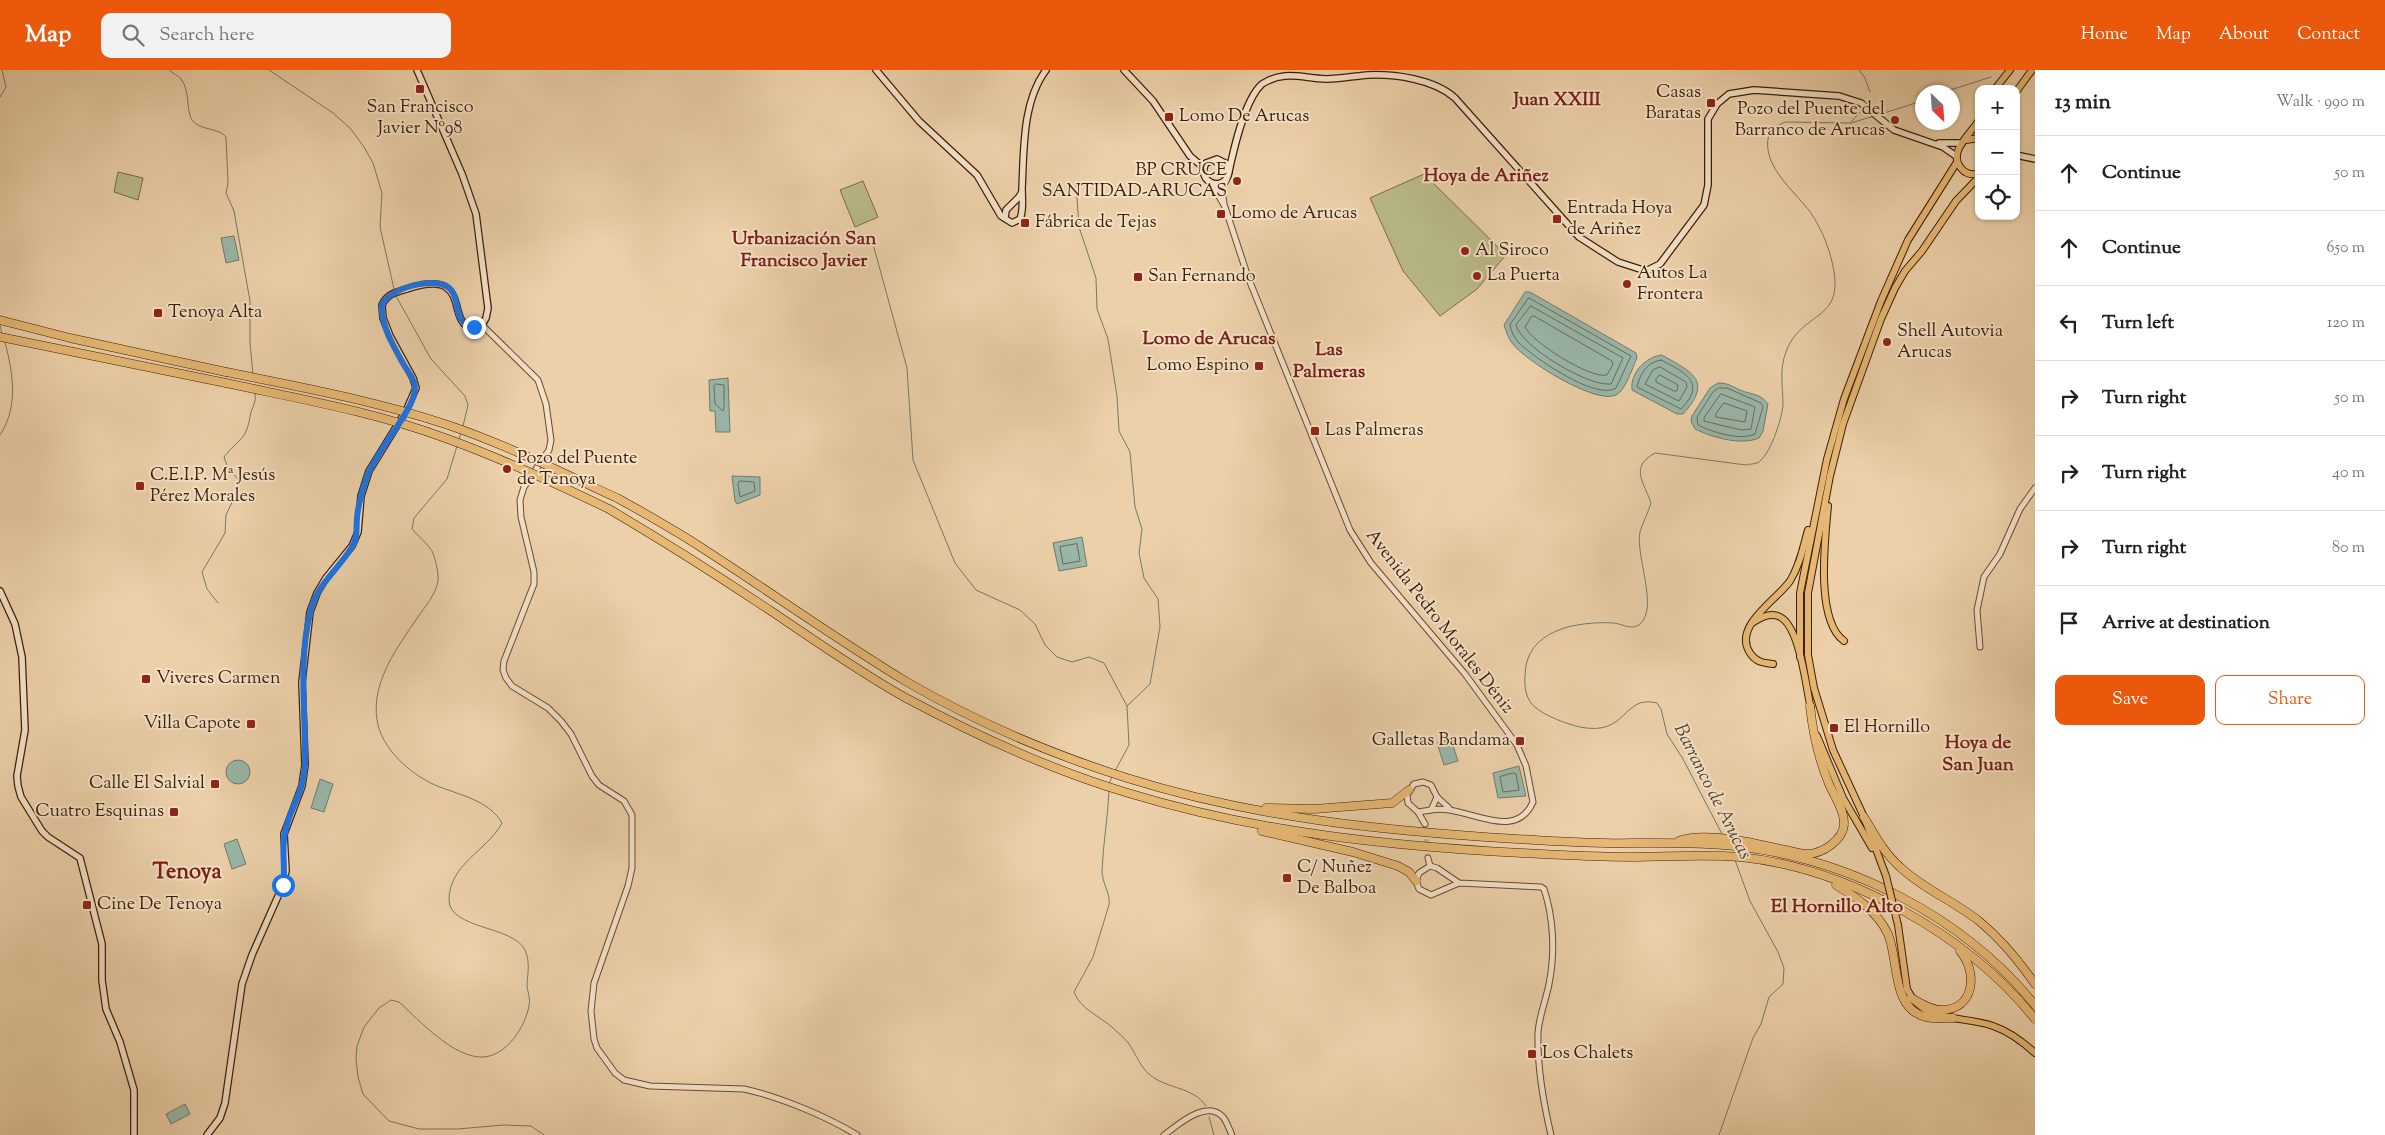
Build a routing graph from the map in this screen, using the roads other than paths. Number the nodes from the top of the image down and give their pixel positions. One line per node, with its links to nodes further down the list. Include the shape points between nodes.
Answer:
1 (417, 70): 31 (main road, via 476,214 488,308)
2 (876, 70): 24 (main road, via 919,121 977,175)
3 (1046, 70): 23 (main road, via 1028,110)
4 (1124, 70): 18 (main road, via 1153,101 1195,161)
5 (2010, 70): 7 (main road)
6 (2032, 70): 8 (main road)
7 (1998, 85)
8 (2020, 86)
9 (1975, 126): 11 (main road)
10 (1975, 139): 11 (main road)
11 (1964, 141): 12 (main road); 16 (main road)
12 (1932, 142): 13 (main road, via 1889,127 1867,108 1849,99 1816,93 1746,90 1729,94 1711,112 1706,126 1708,185 1704,205 1660,264 1646,271 1618,262 1579,237 1455,98 1425,82 1386,76 1327,79 1284,72 1273,75 1251,100); 16 (main road)
13 (1234, 148): 15 (main road); 19 (main road)
14 (2020, 156): 17 (main road)
15 (1221, 159): 18 (main road, via 1213,159); 19 (main road, via 1227,164)
16 (1957, 159): 20 (main road, via 1964,171); 29 (main road, via 1911,234)
17 (2035, 159)
18 (1205, 166): 22 (main road, via 1206,179)
19 (1229, 174): 22 (main road, via 1222,183); 26 (street, via 1222,190)
20 (1975, 174)
21 (1975, 180): 29 (main road)
22 (1212, 184): 26 (street)
23 (1022, 192): 25 (main road); 27 (main road)
24 (992, 198): 25 (main road); 28 (main road)
25 (1009, 207): 27 (main road, via 1016,206); 28 (main road, via 1004,212)
26 (1225, 207): 49 (street, Avenida Pedro Morales Déniz, via 1248,277 1350,530 1371,563 1465,674 1517,745 1526,766 1533,802 1522,818 1510,822)
27 (1022, 213): 28 (main road, via 1016,223)
28 (1005, 218)
29 (1893, 285): 35 (main road, via 1853,395); 37 (main road, via 1868,332 1844,399)
30 (0, 319): 47 (highway, bridge, via 70,338 353,398 449,426 534,459 619,499 696,544 910,684 999,729 1082,763 1217,802)
31 (482, 325): 70 (main road, via 465,325 459,316 454,295 444,284 434,282 390,294 382,305 383,318 396,351 416,388 406,411 369,471 357,518 358,532 352,546 326,578 310,612 302,682 305,765 298,800 284,834 286,871 242,984 225,1103 220,1118); 71 (street, via 538,380 546,404 550,440 549,450 524,487 520,500 534,584 503,670 512,686 548,708 561,721 599,786 624,800 632,816 632,868 628,886 591,996 597,1048 616,1073 633,1084 744,1089 800,1108)
32 (0, 336): 34 (highway)
33 (0, 341): 34 (highway, via 56,354)
34 (68, 352): 52 (highway, bridge, via 348,409 443,437 529,470 609,508 904,696 990,740 1068,773)
35 (1830, 476): 40 (main road, via 1825,539 1826,602 1833,630); 51 (main road, via 1808,593 1808,655 1822,718)
36 (2035, 488): 41 (street, via 2020,509 1984,577 1977,610)
37 (1818, 498): 39 (main road, via 1797,568 1789,583); 42 (main road, via 1800,593)
38 (0, 591): 69 (main road, via 14,624 22,657 25,730 17,776 21,797 42,831 80,858 102,944 106,1009 134,1090)
39 (1752, 622): 42 (main road, via 1765,616 1778,616 1787,621); 43 (main road, via 1748,630 1748,649 1762,663)
40 (1844, 641)
41 (1980, 646)
42 (1800, 657): 44 (main road)
43 (1773, 664)
44 (1810, 706): 53 (highway, via 1813,736 1844,825 1839,837 1820,852); 54 (main road, via 1817,736 1843,798)
45 (1409, 790): 46 (street, via 1418,783 1427,783 1434,788); 47 (highway, via 1397,800 1384,804 1293,810); 50 (street, via 1408,804)
46 (1437, 797): 48 (street); 49 (street)
47 (1247, 807): 53 (highway, via 1343,824 1470,836 1738,846)
48 (1430, 810): 49 (street); 50 (street); 50 (street, via 1425,824)
49 (1451, 810)
50 (1418, 812)
51 (1864, 818): 54 (main road); 63 (highway, via 1898,866 1978,921 2020,962)
52 (1245, 825): 58 (highway, via 1417,846 1551,855 1742,858); 59 (highway, via 1398,866)
53 (1790, 853): 65 (highway, via 1880,887 1944,923 1986,955 2018,984)
54 (1878, 857): 64 (main road, bridge, via 1898,925 1904,976)
55 (1428, 858): 56 (street)
56 (1430, 866): 57 (street); 59 (street, via 1422,869)
57 (1443, 874): 60 (street); 61 (street)
58 (1824, 877): 62 (highway, via 1878,898 1921,920); 66 (highway, via 1864,904 1882,924 1891,943 1899,988 1908,1005 1927,1017)
59 (1416, 880): 61 (street, via 1419,889 1426,894 1435,894)
60 (1459, 882): 61 (street); 74 (street, via 1540,886 1546,894 1553,946 1539,1024 1538,1063)
61 (1442, 889)
62 (1950, 940): 64 (highway, via 1969,964 1972,980 1968,994 1957,1005 1942,1010); 67 (highway, via 1980,961)
63 (2035, 984)
64 (1911, 998): 66 (main road, via 1922,1009)
65 (2035, 1005)
66 (1953, 1018): 68 (main road, via 1993,1026)
67 (2035, 1019)
68 (2035, 1053)
69 (134, 1135)
70 (207, 1135)
71 (857, 1135)
72 (1164, 1135): 73 (street, via 1191,1117 1209,1112 1224,1118)
73 (1232, 1135)
74 (1551, 1135)

